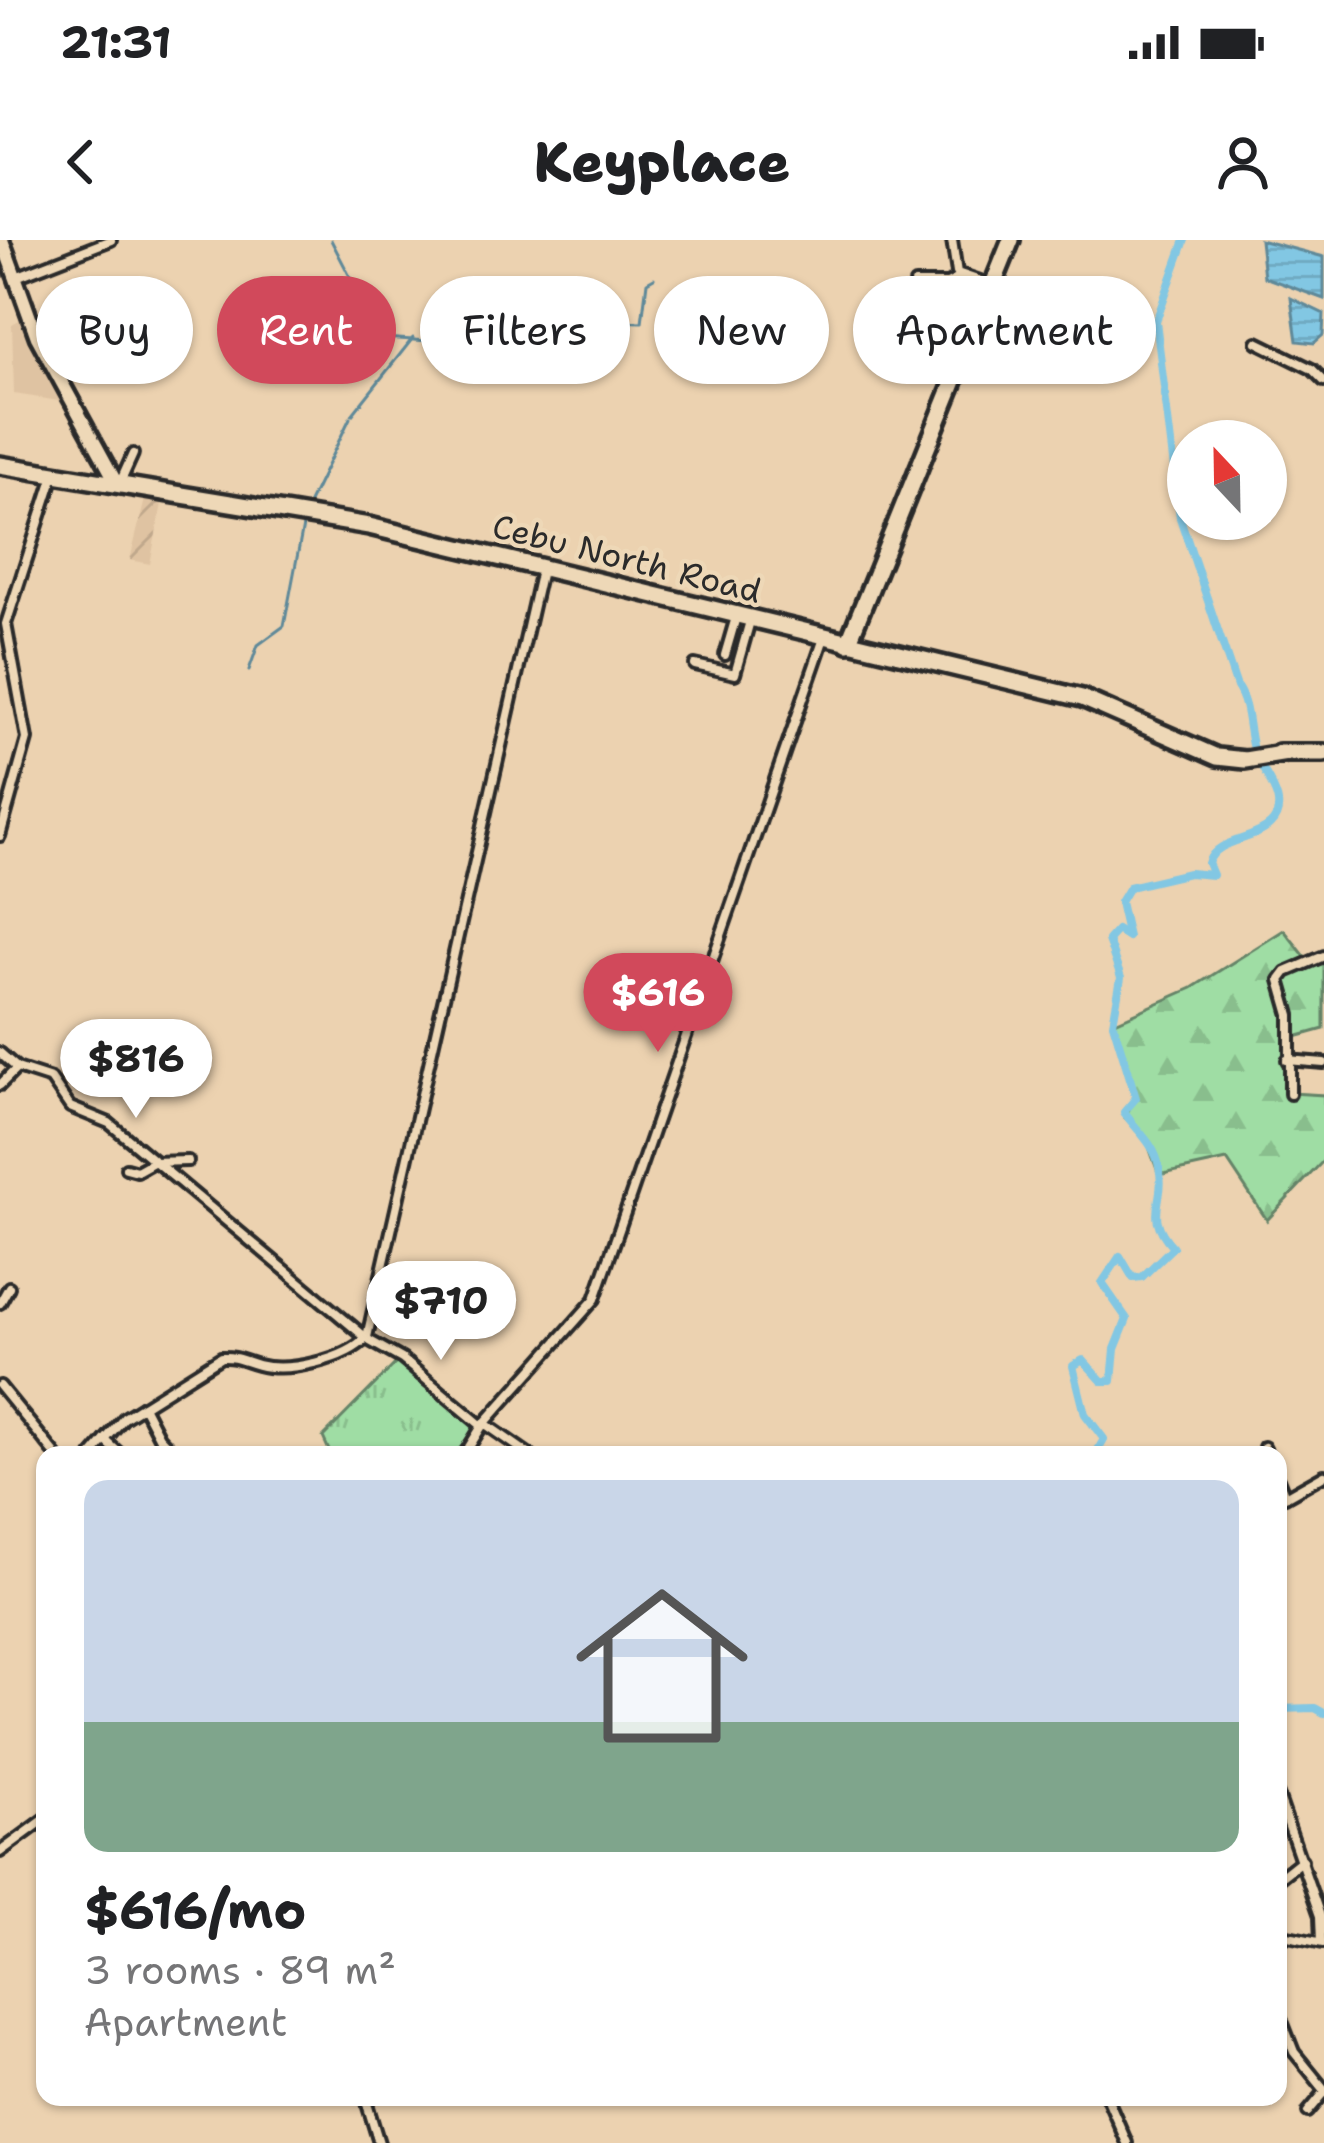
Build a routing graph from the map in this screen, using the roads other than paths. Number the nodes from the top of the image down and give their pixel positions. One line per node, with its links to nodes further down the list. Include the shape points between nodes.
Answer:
1 (2, 240): 7 (main road)
2 (111, 240): 7 (street)
3 (952, 240): 5 (street)
4 (1011, 240): 6 (highway)
5 (963, 276)
6 (996, 276)
7 (14, 278): 14 (main road, via 50,363)
8 (1257, 342): 9 (street)
9 (1324, 381)
10 (952, 384): 18 (highway)
11 (133, 454): 14 (street)
12 (0, 465): 13 (highway, Cebu North Road)
13 (55, 473): 14 (highway, Cebu North Road); 22 (street, via 6,624 27,739)
14 (118, 483): 15 (highway, Cebu North Road, via 310,514)
15 (542, 569): 16 (highway, Cebu North Road); 35 (street)
16 (743, 617): 17 (highway, Cebu North Road); 19 (street); 20 (street, via 735,674)
17 (824, 637): 18 (highway, Cebu North Road); 38 (street, via 602,1283 583,1316)
18 (848, 643): 21 (highway, Cebu North Road, via 1082,698 1198,751)
19 (725, 655)
20 (695, 665)
21 (1324, 753)
22 (0, 836)
23 (1324, 956): 25 (street, via 1280,980 1290,1015)
24 (0, 1053): 27 (street)
25 (1287, 1060): 26 (street); 29 (street)
26 (1324, 1063)
27 (17, 1068): 28 (street); 31 (street, via 51,1079 64,1103 109,1123)
28 (0, 1085)
29 (1290, 1094)
30 (188, 1161): 31 (street)
31 (153, 1162): 32 (street, via 137,1172); 35 (street)
32 (126, 1168)
33 (9, 1287): 34 (street)
34 (0, 1303)
35 (367, 1337): 37 (street, via 333,1358 298,1363 261,1367 221,1357); 38 (street)
36 (0, 1386): 40 (street)
37 (145, 1409): 39 (street); 43 (street)
38 (483, 1424): 44 (street); 45 (street)
39 (106, 1439): 41 (street); 42 (street)
40 (49, 1446)
41 (101, 1446)
42 (113, 1446)
43 (170, 1446)
44 (470, 1446)
45 (516, 1446)
46 (1324, 1475): 47 (street)
47 (1287, 1496)
48 (1287, 1820): 51 (street)
49 (36, 1826): 50 (street)
50 (0, 1852)
51 (1302, 1860): 52 (street); 54 (street)
52 (1287, 1872)
53 (1287, 1936): 54 (street)
54 (1322, 1942)
55 (1287, 2034): 56 (street)
56 (1324, 2091): 59 (street)
57 (368, 2106): 60 (street)
58 (1111, 2106): 61 (street)
59 (1308, 2112)
60 (379, 2143)
61 (1127, 2143)

